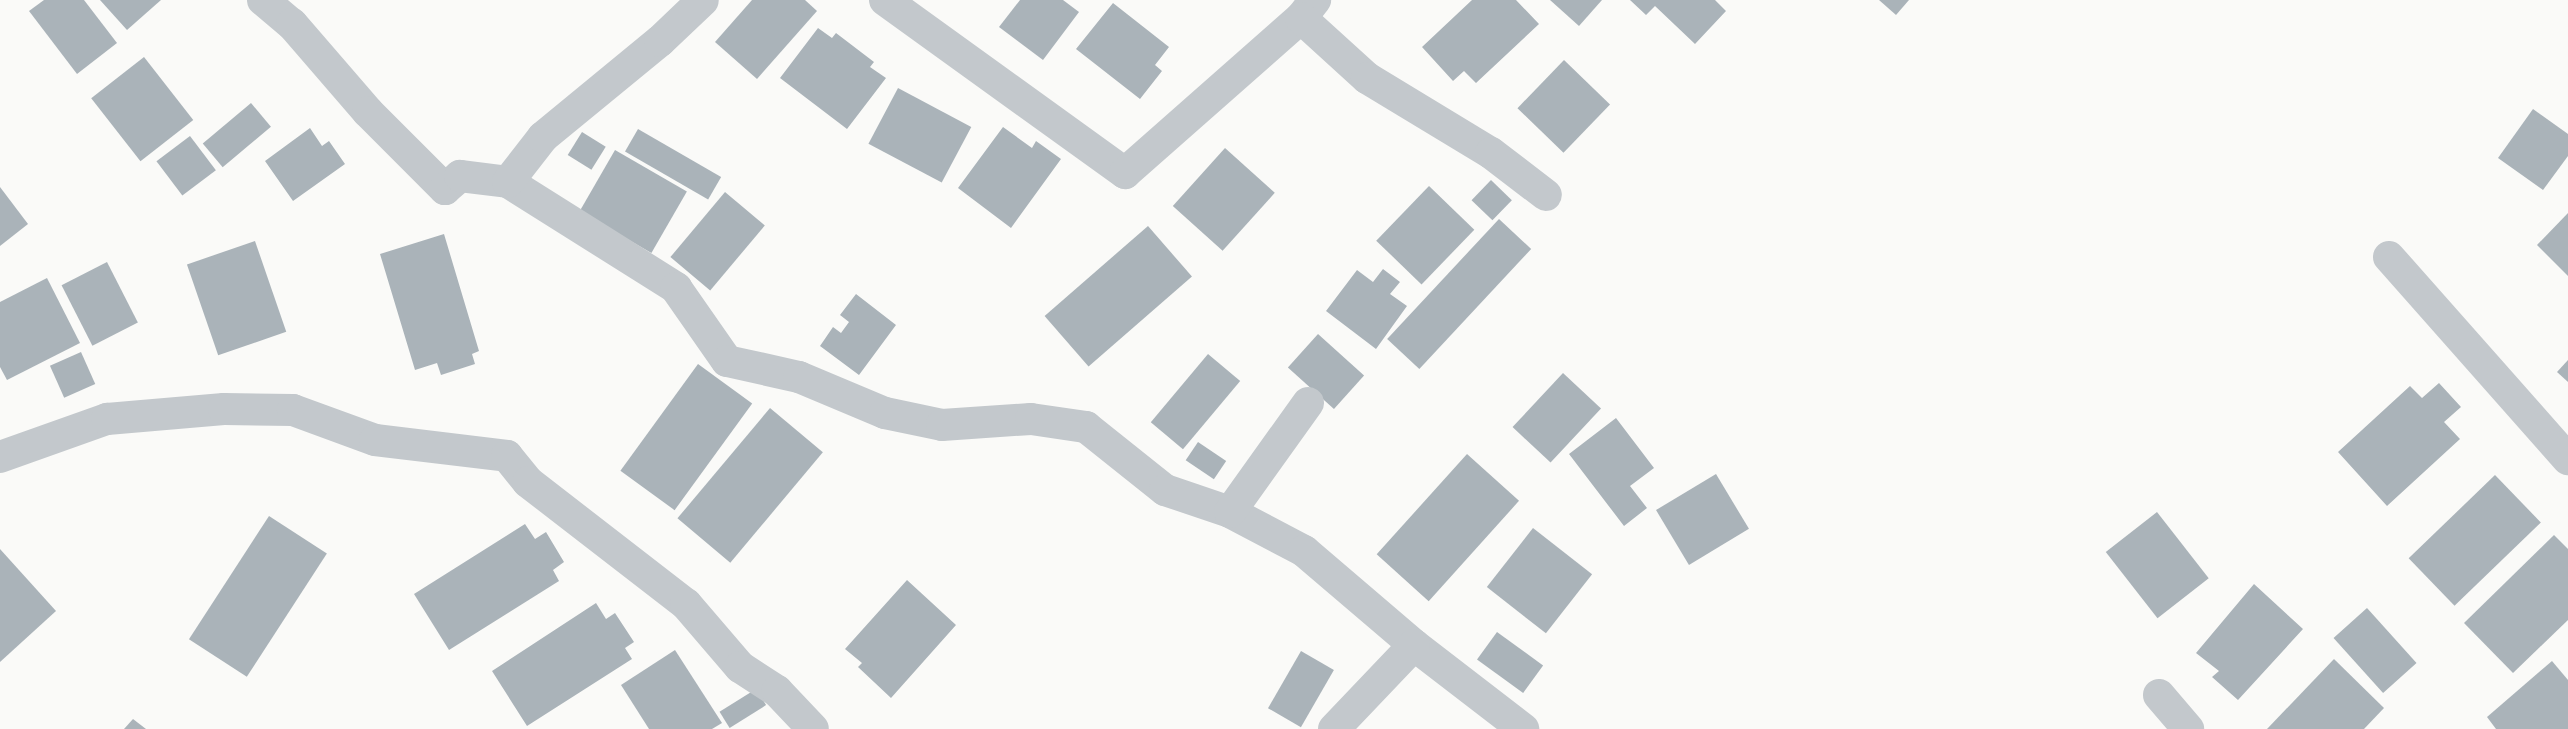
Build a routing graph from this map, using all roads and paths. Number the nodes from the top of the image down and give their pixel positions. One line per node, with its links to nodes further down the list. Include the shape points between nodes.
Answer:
1 (263, 0): 5 (street, via 292,24 368,112 445,189 460,176)
2 (703, 0): 5 (street, via 660,41 543,137)
3 (885, 0): 4 (street, via 1125,173)
4 (1308, 9): 6 (street, via 1367,78 1491,153)
5 (508, 182): 11 (street, via 676,288 727,361 799,377 885,413 942,425 1031,419 1086,427 1165,490)
6 (1545, 195)
7 (2389, 257): 10 (street)
8 (1308, 403): 11 (street)
9 (0, 457): 14 (street, via 107,419 224,409 293,410 375,440 507,456 528,482 686,604 740,667 777,691)
10 (2568, 459)
11 (1230, 512): 12 (street, via 1304,551)
12 (1414, 645): 15 (street); 16 (street)
13 (2159, 695): 17 (street)
14 (813, 729)
15 (1334, 729)
16 (1523, 729)
17 (2188, 729)

